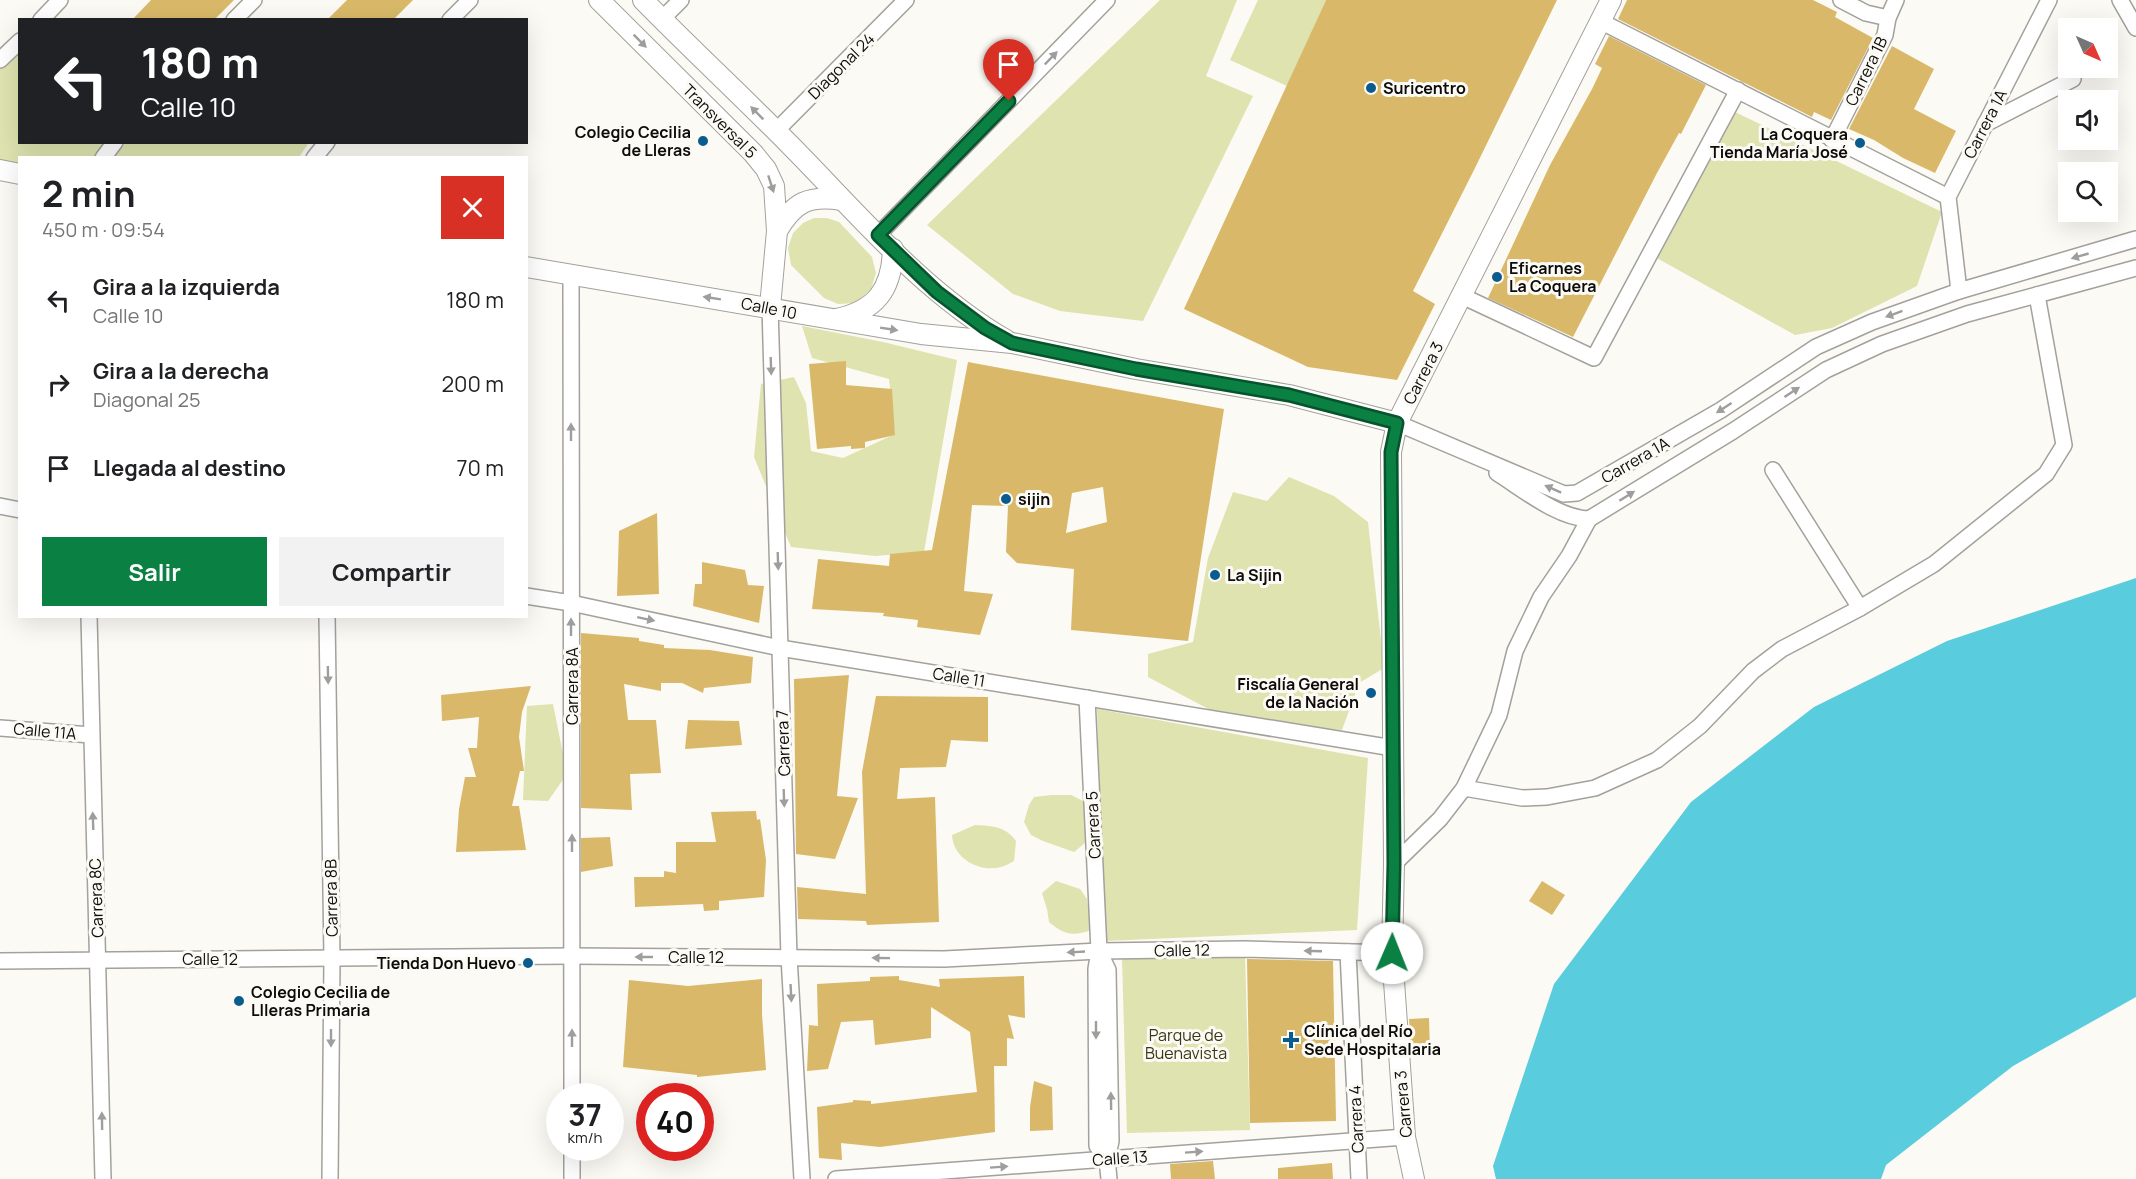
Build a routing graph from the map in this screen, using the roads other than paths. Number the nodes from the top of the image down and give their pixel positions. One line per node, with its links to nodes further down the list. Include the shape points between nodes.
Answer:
1 (60, 0): 14 (street)
2 (254, 0): 15 (street)
3 (470, 0): 16 (street)
4 (599, 0): 34 (street, Transversal 5, one-way to 34, via 766,169 774,186)
5 (643, 0): 18 (street, Transversal 5)
6 (681, 0): 18 (street)
7 (906, 0): 26 (street, Diagonal 24)
8 (1107, 0): 35 (street, one-way to 8)
9 (1611, 0): 19 (street, Carrera 3)
10 (1841, 0): 17 (street, via 1866,13)
11 (1896, 0): 17 (street, Carrera 1B)
12 (2049, 0): 25 (street, Carrera 1A)
13 (2120, 0): 20 (street)
14 (42, 18)
15 (236, 18)
16 (452, 18)
17 (1888, 18): 27 (street, Carrera 1B, via 1885,35)
18 (662, 19): 26 (street, Transversal 5, one-way to 18)
19 (1600, 21): 24 (street); 43 (street, Carrera 3)
20 (2136, 28)
21 (18, 43): 22 (street)
22 (0, 60)
23 (2073, 80): 25 (street)
24 (1738, 90): 27 (street); 43 (street, via 1594,358)
25 (1985, 124): 32 (street, Carrera 1A)
26 (776, 131): 33 (street, Transversal 5)
27 (1832, 140): 32 (street)
28 (325, 144): 29 (street)
29 (316, 156)
30 (0, 170): 31 (street)
31 (18, 174)
32 (1948, 196): 41 (street)
33 (842, 200): 34 (street, via 822,197 803,202 787,214); 35 (street, Calle 10)
34 (777, 231): 44 (street, Transversal 5)
35 (878, 235): 37 (street, Calle 10)
36 (2136, 239): 41 (street, Carrera 1A, one-way to 41)
37 (893, 249): 45 (street, via 892,270 884,290 870,306 851,316); 46 (street, Calle 10, via 960,310)
38 (528, 267): 40 (street, Calle 10)
39 (2136, 268): 42 (street, Carrera 1A)
40 (571, 275): 44 (street, Calle 10, one-way to 40); 54 (street, Carrera 8A, one-way to 40)
41 (1959, 291): 48 (street, Carrera 1A, one-way to 48, via 1816,347 1721,410 1577,493 1564,494)
42 (2037, 295): 52 (street, Carrera 1A, one-way to 42, via 1826,370 1882,344 1966,314); 55 (street, via 2064,445 2046,474 1934,564)
43 (1462, 296): 47 (street, Carrera 3)
44 (770, 307): 45 (street, Calle 10); 58 (street, Carrera 7, one-way to 58)
45 (830, 320): 46 (street, Calle 10, one-way to 46)
46 (1012, 343): 47 (street, Calle 10, via 1289,395)
47 (1397, 423): 48 (street, Calle 10); 62 (street, Carrera 3, via 1391,452)
48 (1449, 443): 52 (street, via 1560,512 1576,519)
49 (1773, 470): 55 (street)
50 (0, 506): 51 (street)
51 (18, 510)
52 (1589, 519): 63 (street, via 1541,597 1515,651 1499,715)
53 (528, 596): 54 (street, Calle 11)
54 (571, 603): 58 (street, Calle 11, one-way to 58); 68 (street, Carrera 8A, one-way to 54)
55 (1860, 608): 63 (street, via 1774,654 1753,670 1700,726 1657,760 1595,788 1547,797 1522,798)
56 (89, 618): 61 (street, Carrera 8C)
57 (327, 618): 71 (street, Carrera 8B, one-way to 71)
58 (780, 648): 59 (street, Calle 11); 69 (street, Carrera 7, one-way to 69)
59 (1087, 698): 62 (street, Calle 11); 65 (street, Carrera 5)
60 (0, 728): 61 (street, Calle 11A)
61 (91, 735): 70 (street, Carrera 8C, one-way to 61)
62 (1393, 748): 64 (street, Carrera 3)
63 (1464, 788): 64 (street, via 1440,819)
64 (1394, 864): 67 (street, Carrera 3)
65 (1099, 951): 66 (street, Calle 12, one-way to 65); 69 (street, Calle 12, one-way to 69, via 944,959); 76 (street, Carrera 5, via 1108,970 1111,1141)
66 (1348, 952): 67 (street, Calle 12); 75 (street, Carrera 4)
67 (1392, 953): 74 (street, Carrera 3)
68 (572, 956): 69 (street, Calle 12, one-way to 68); 71 (street, Calle 12); 73 (street, Carrera 8A, one-way to 68)
69 (789, 957): 81 (street, Carrera 7, one-way to 81)
70 (98, 959): 71 (street, Calle 12); 72 (street, Calle 12); 78 (street, Carrera 8C, one-way to 70)
71 (332, 959): 79 (street, Carrera 8B, one-way to 79)
72 (0, 960)
73 (572, 1083)
74 (1405, 1137): 75 (street, Calle 13); 85 (street, Carrera 3)
75 (1357, 1141): 76 (street, Calle 13, one-way to 75); 84 (street, Carrera 4)
76 (1107, 1159): 82 (street, Calle 13, one-way to 76); 83 (street, Carrera 5)
77 (572, 1161): 80 (street)
78 (103, 1179)
79 (330, 1179)
80 (572, 1179)
81 (802, 1179)
82 (836, 1179)
83 (1109, 1179)
84 (1359, 1179)
85 (1414, 1179)

